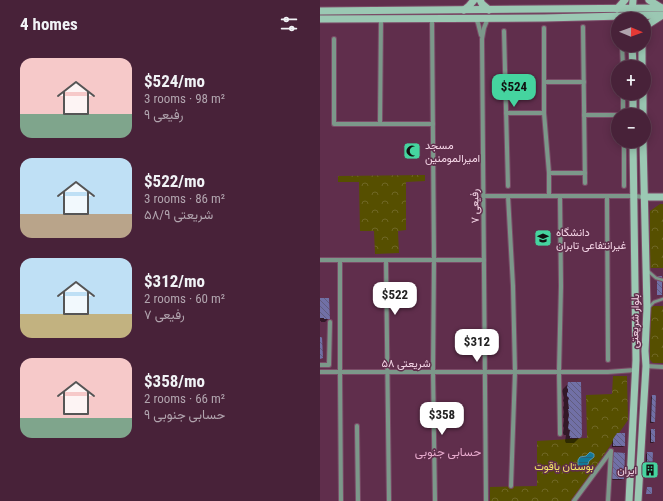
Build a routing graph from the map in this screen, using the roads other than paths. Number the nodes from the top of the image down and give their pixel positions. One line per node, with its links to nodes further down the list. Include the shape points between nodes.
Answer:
1 (474, 0): 10 (main road)
2 (480, 0): 15 (main road)
3 (625, 0): 9 (main road)
4 (633, 0): 7 (main road)
5 (642, 0): 8 (main road)
6 (649, 0): 14 (main road)
7 (632, 8): 8 (main road); 9 (main road); 12 (main road)
8 (642, 8): 13 (main road); 14 (main road)
9 (617, 9): 15 (main road)
10 (464, 10): 11 (main road); 15 (main road)
11 (320, 11)
12 (632, 12)
13 (642, 12)
14 (662, 12): 16 (main road); 22 (main road)
15 (488, 14): 19 (main road); 20 (main road); 27 (street)
16 (651, 15)
17 (381, 18): 18 (main road); 21 (main road); 34 (street)
18 (432, 18): 19 (main road); 35 (street)
19 (475, 18): 27 (street)
20 (611, 18)
21 (320, 19)
22 (651, 21)
23 (582, 27): 29 (street)
24 (544, 28): 28 (street)
25 (504, 31): 30 (street)
26 (334, 39): 34 (street, via 334,124)
27 (482, 39): 44 (street, رفیعی ۷)
28 (544, 82): 29 (street); 31 (street)
29 (584, 82): 32 (street)
30 (506, 113): 31 (street); 42 (street)
31 (544, 113): 39 (street)
32 (584, 115): 33 (street); 40 (street)
33 (611, 115)
34 (380, 124): 35 (street)
35 (433, 124): 55 (street)
36 (624, 148): 43 (street)
37 (633, 148): 49 (main road, بلوار شریعتی)
38 (643, 148): 50 (main road, بلوار شریعتی)
39 (549, 173): 40 (street); 46 (street)
40 (584, 173): 41 (street)
41 (585, 183)
42 (508, 186)
43 (624, 186)
44 (484, 196): 45 (street); 56 (street, رفیعی ۷)
45 (508, 196): 46 (street); 73 (street)
46 (549, 196): 47 (street)
47 (560, 196): 48 (street); 69 (street)
48 (607, 196): 49 (street); 62 (street)
49 (634, 196): 50 (street); 66 (main road, بلوار شریعتی)
50 (644, 197): 51 (main road); 57 (main road, بلوار شریعتی)
51 (663, 197)
52 (320, 260): 53 (street)
53 (340, 260): 54 (street); 71 (street)
54 (386, 260): 55 (street); 72 (street)
55 (434, 260): 56 (street); 67 (street)
56 (484, 260): 68 (street, رفیعی ۷)
57 (646, 270): 58 (lane); 60 (main road, بلوار شریعتی)
58 (663, 280)
59 (663, 299): 60 (lane)
60 (647, 308): 64 (main road, بلوار شریعتی)
61 (330, 322): 63 (street, via 329,364)
62 (608, 360)
63 (320, 365)
64 (646, 366): 65 (street); 85 (main road, بلوار شریعتی)
65 (663, 367)
66 (635, 370): 69 (street, شریعتی ۵۸); 84 (main road, بلوار شریعتی)
67 (433, 371): 68 (street, شریعتی ۵۸); 72 (street, شریعتی ۵۸); 80 (street)
68 (485, 371): 73 (street, شریعتی ۵۸); 81 (street, رفیعی ۷)
69 (559, 371): 73 (street, شریعتی ۵۸); 75 (street)
70 (320, 372): 71 (street, شریعتی ۵۸)
71 (340, 372): 72 (street, شریعتی ۵۸); 77 (street)
72 (387, 372): 79 (street)
73 (515, 372): 76 (street)
74 (356, 426): 78 (street)
75 (560, 434)
76 (512, 486)
77 (341, 501)
78 (358, 501)
79 (389, 501)
80 (435, 501)
81 (486, 501)
82 (574, 501): 83 (street, via 611,451)
83 (608, 501)
84 (629, 501)
85 (638, 501)

